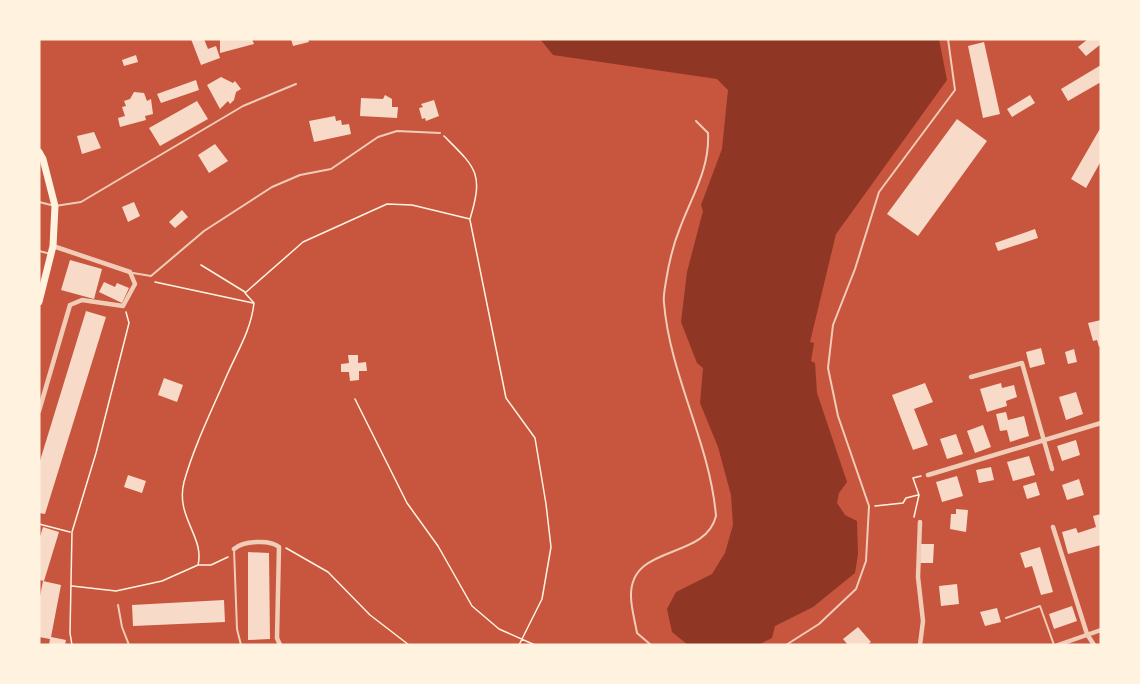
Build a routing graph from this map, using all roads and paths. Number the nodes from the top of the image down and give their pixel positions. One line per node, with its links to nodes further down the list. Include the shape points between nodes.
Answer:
1 (948, 39): 28 (lane, via 955,90 879,192 833,326 828,368 837,416)
2 (296, 84): 9 (lane, via 243,106 81,202)
3 (696, 121): 53 (lane, via 708,133 709,151 670,257 663,301 716,516 704,539 653,559 634,579 631,595 637,633)
4 (440, 133): 10 (path, via 473,165 477,195); 14 (lane, via 397,131 378,137 332,169 300,175 255,197 204,231 151,276)
5 (39, 152): 7 (main road)
6 (39, 173): 7 (lane)
7 (48, 176): 9 (main road)
8 (39, 202): 9 (lane)
9 (55, 206): 12 (main road)
10 (470, 219): 16 (path, via 412,205 387,204 303,242); 43 (path, via 506,398 535,438 552,547 542,599)
11 (39, 250): 12 (lane)
12 (52, 250): 14 (street); 17 (main road)
13 (201, 265): 16 (path)
14 (130, 272): 19 (street, via 135,284)
15 (155, 282): 18 (path)
16 (246, 292): 18 (path)
17 (39, 302)
18 (254, 303): 36 (path, via 251,325 227,374 184,484 184,514 201,554)
19 (125, 305): 22 (street, via 82,300 69,305); 32 (path, via 129,323)
20 (971, 378): 24 (street, via 1022,363)
21 (355, 399): 43 (path, via 407,503 438,546 472,606 499,630)
22 (39, 411)
23 (1101, 423): 24 (street)
24 (1044, 440): 25 (street); 26 (street)
25 (1052, 469)
26 (928, 475): 27 (path, via 913,478)
27 (919, 495): 28 (path, via 906,498 903,503); 29 (path, via 914,519)
28 (869, 506): 54 (lane, via 866,561 855,589 819,624)
29 (920, 522): 55 (street)
30 (39, 524): 32 (path)
31 (1053, 527): 42 (street)
32 (72, 532): 37 (path)
33 (277, 545): 34 (street, via 242,544); 49 (street); 50 (path, via 328,572 370,615)
34 (234, 549): 35 (lane)
35 (232, 555): 36 (path, via 210,565); 48 (lane)
36 (198, 565): 38 (path, via 162,581)
37 (71, 586): 38 (path); 44 (path)
38 (116, 591): 39 (path)
39 (118, 605): 45 (lane)
40 (1006, 618): 56 (lane, via 1040,606)
41 (1101, 630): 42 (street)
42 (1087, 634): 56 (street); 57 (street)
43 (522, 638): 51 (path); 52 (path)
44 (72, 645)
45 (129, 645)
46 (159, 645): 47 (lane)
47 (174, 645)
48 (241, 645)
49 (280, 645)
50 (409, 645)
51 (519, 645)
52 (535, 645)
53 (651, 645)
54 (786, 645)
55 (920, 645)
56 (1056, 645)
57 (1094, 645)

